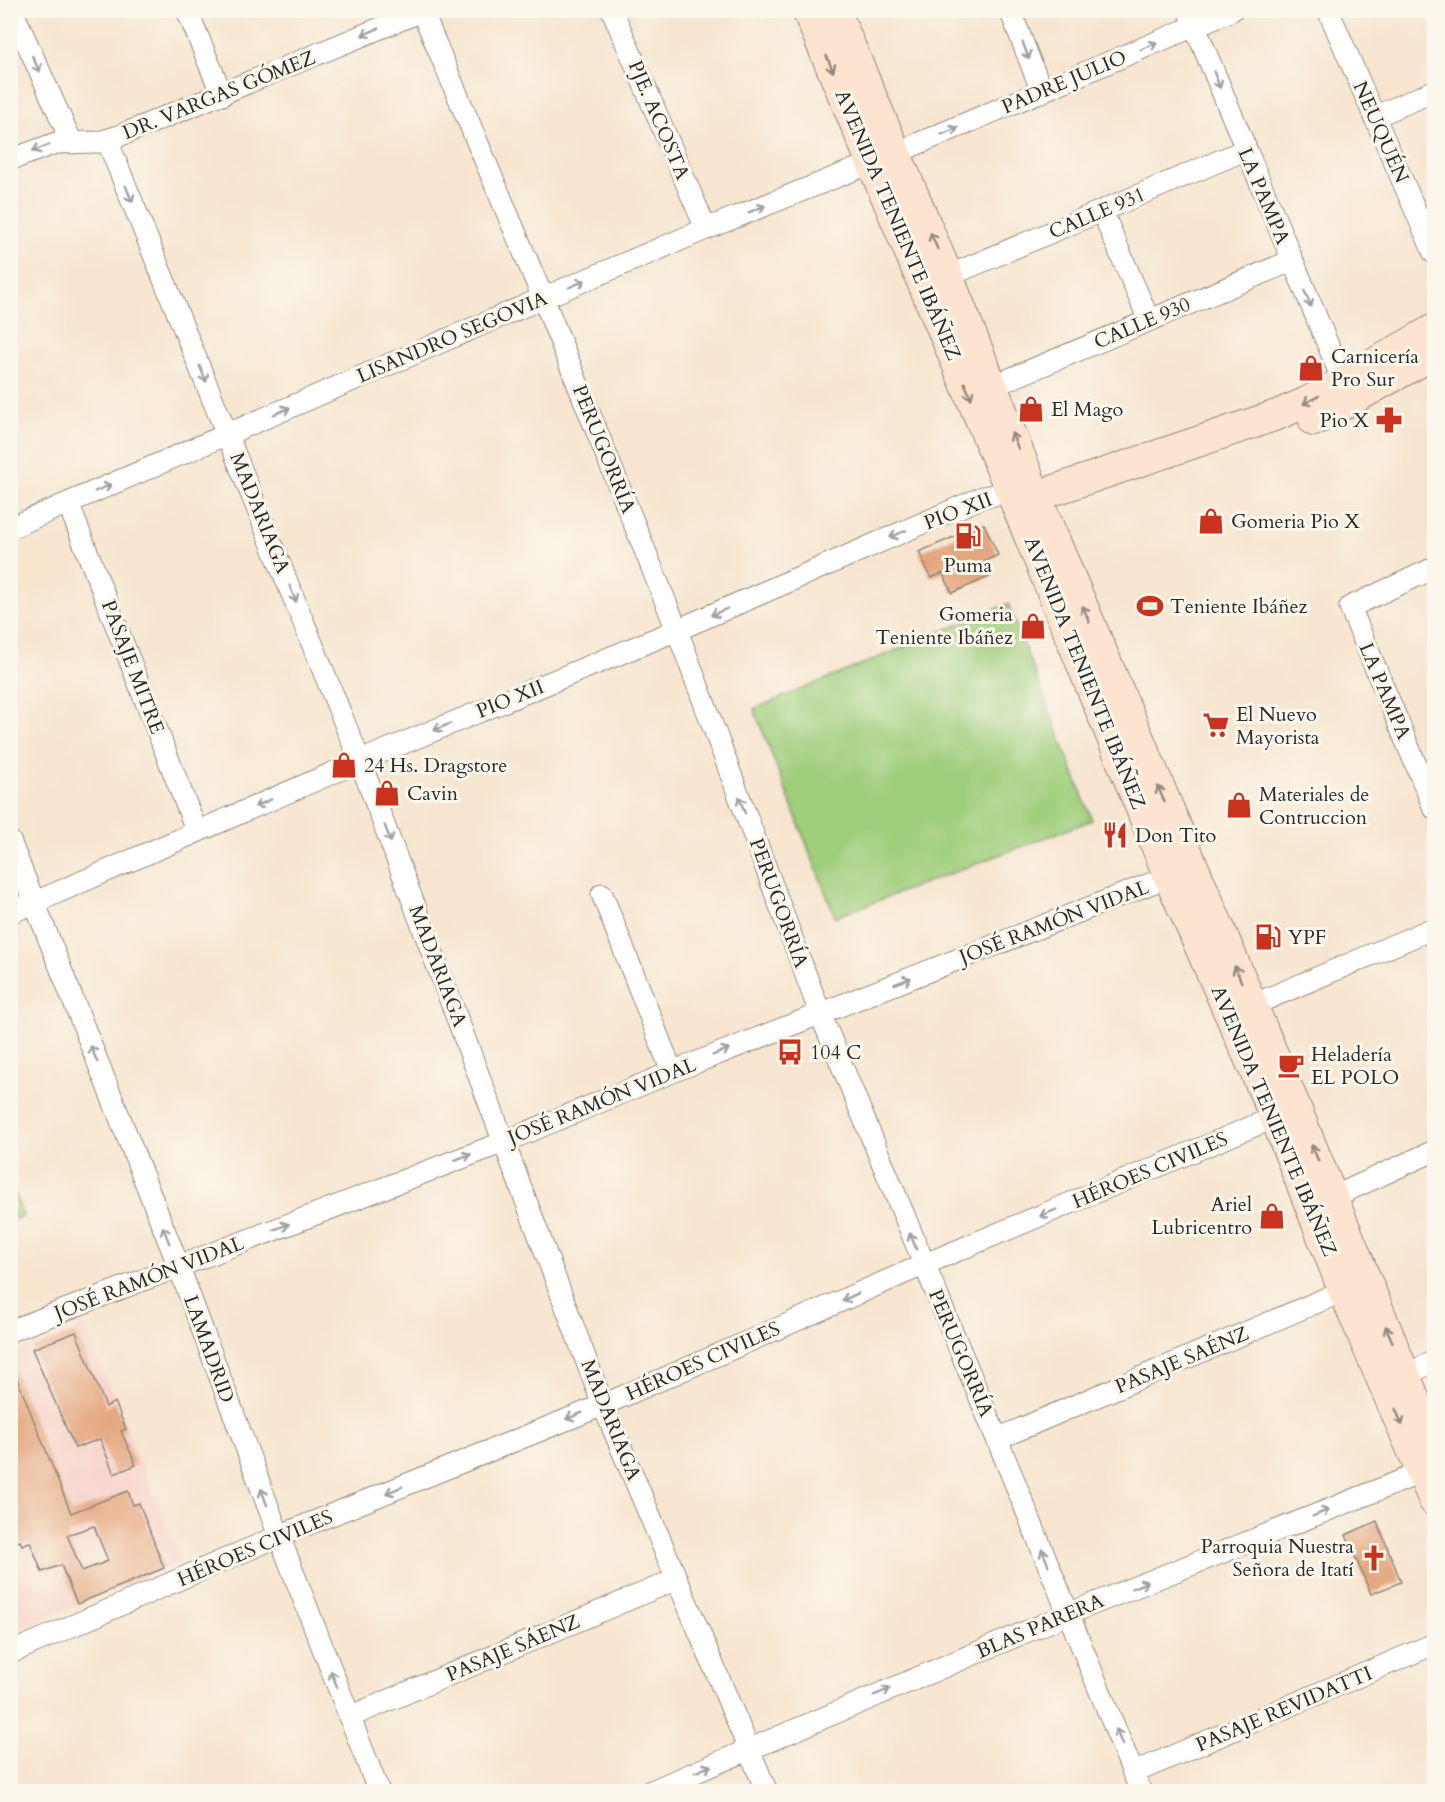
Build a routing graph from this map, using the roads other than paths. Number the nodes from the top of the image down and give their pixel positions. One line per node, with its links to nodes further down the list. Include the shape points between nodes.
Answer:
1 (12, 10): 17 (street, one-way to 17)
2 (187, 10): 14 (street)
3 (612, 10): 22 (street, PJE. ACOSTA)
4 (807, 10): 19 (main road, AVENIDA TENIENTE IBÁÑEZ, one-way to 19)
5 (835, 10): 19 (main road, AVENIDA TENIENTE IBÁÑEZ)
6 (1010, 10): 13 (street, one-way to 13)
7 (1232, 10): 11 (street, PADRE JULIO)
8 (1328, 10): 15 (street, NEUQUÉN)
9 (423, 11): 10 (street, DR. VARGAS GÓMEZ); 26 (street, PERUGORRÍA)
10 (394, 16): 14 (street, DR. VARGAS GÓMEZ, one-way to 14)
11 (1191, 18): 13 (street, PADRE JULIO, one-way to 11); 18 (street, LA PAMPA, one-way to 18)
12 (1434, 91): 15 (street)
13 (1042, 92): 19 (street, PADRE JULIO, one-way to 13)
14 (222, 95): 16 (street, DR. VARGAS GÓMEZ)
15 (1374, 117): 23 (street, NEUQUÉN)
16 (107, 140): 17 (street, DR. VARGAS GÓMEZ); 32 (street, MADARIAGA, one-way to 32)
17 (72, 142): 20 (street, DR. VARGAS GÓMEZ, one-way to 20, via 56,143)
18 (1245, 150): 21 (street, CALLE 931); 24 (street, LA PAMPA)
19 (884, 158): 22 (street, LISANDRO SEGOVIA, one-way to 19); 25 (main road, AVENIDA TENIENTE IBÁÑEZ, one-way to 19); 34 (main road, AVENIDA TENIENTE IBÁÑEZ, one-way to 34)
20 (10, 160)
21 (1101, 211): 25 (street, CALLE 931); 27 (street)
22 (706, 230): 26 (street, LISANDRO SEGOVIA, one-way to 22)
23 (1434, 254)
24 (1291, 261): 27 (street, CALLE 930); 30 (street, LA PAMPA, one-way to 30)
25 (948, 276): 31 (main road, AVENIDA TENIENTE IBÁÑEZ)
26 (543, 298): 32 (street, LISANDRO SEGOVIA, one-way to 26); 37 (street, PERUGORRÍA)
27 (1149, 320): 31 (street, CALLE 930)
28 (1434, 330): 30 (main road)
29 (1434, 354): 34 (main road, via 1315,421 1259,442)
30 (1343, 381): 34 (main road, one-way to 34, via 1277,415)
31 (993, 386): 34 (main road, AVENIDA TENIENTE IBÁÑEZ, one-way to 31)
32 (228, 434): 33 (street, LISANDRO SEGOVIA, one-way to 32); 38 (street, MADARIAGA, one-way to 38)
33 (68, 503): 35 (street, LISANDRO SEGOVIA); 40 (street, PASAJE MITRE)
34 (1028, 506): 37 (street, PIO XII, one-way to 37, via 983,497); 42 (main road, AVENIDA TENIENTE IBÁÑEZ)
35 (10, 528)
36 (1434, 568): 39 (street, LA PAMPA, via 1350,607)
37 (677, 630): 38 (street, PIO XII, one-way to 38); 48 (street, PERUGORRÍA, one-way to 37)
38 (360, 760): 40 (street, PIO XII, one-way to 40); 51 (street, MADARIAGA, one-way to 51)
39 (1434, 808)
40 (197, 832): 44 (street, PIO XII)
41 (10, 841): 44 (street, LAMADRID)
42 (1180, 872): 47 (main road, AVENIDA TENIENTE IBÁÑEZ); 48 (street, JOSÉ RAMÓN VIDAL, one-way to 42)
43 (602, 894): 49 (street)
44 (34, 902): 45 (street, PIO XII); 55 (street, LAMADRID, one-way to 44)
45 (10, 913)
46 (1434, 928): 47 (street)
47 (1241, 1010): 50 (main road, AVENIDA TENIENTE IBÁÑEZ)
48 (820, 1013): 49 (street, JOSÉ RAMÓN VIDAL, one-way to 48); 54 (street, PERUGORRÍA, one-way to 48)
49 (672, 1072): 51 (street, JOSÉ RAMÓN VIDAL)
50 (1286, 1113): 53 (main road, AVENIDA TENIENTE IBÁÑEZ, one-way to 50); 54 (street, HÉROES CIVILES, one-way to 54); 56 (main road, AVENIDA TENIENTE IBÁÑEZ)
51 (504, 1142): 55 (street, JOSÉ RAMÓN VIDAL, one-way to 51); 60 (street, MADARIAGA)
52 (1434, 1151): 53 (street)
53 (1333, 1197): 56 (main road, AVENIDA TENIENTE IBÁÑEZ)
54 (923, 1265): 60 (street, HÉROES CIVILES, one-way to 60); 61 (street, PERUGORRÍA)
55 (179, 1267): 57 (street, JOSÉ RAMÓN VIDAL); 64 (street, LAMADRID, one-way to 55)
56 (1356, 1286): 59 (main road, AVENIDA TENIENTE IBÁÑEZ, one-way to 56); 61 (street, PASAJE SAÉNZ); 62 (main road, AVENIDA TENIENTE IBÁÑEZ, one-way to 62)
57 (10, 1331)
58 (1434, 1362): 59 (street)
59 (1406, 1375): 62 (main road, AVENIDA TENIENTE IBÁÑEZ)
60 (603, 1405): 64 (street, HÉROES CIVILES, one-way to 64); 65 (street, MADARIAGA)
61 (997, 1439): 66 (street, PERUGORRÍA, one-way to 61)
62 (1430, 1462): 63 (main road, AVENIDA TENIENTE IBÁÑEZ); 66 (street, BLAS PARERA, one-way to 62)
63 (1434, 1501)
64 (279, 1536): 68 (street, HÉROES CIVILES); 69 (street, LAMADRID, one-way to 64)
65 (677, 1579): 69 (street, PASAJE SÁENZ); 70 (street, MADARIAGA)
66 (1068, 1614): 70 (street, BLAS PARERA, one-way to 66); 71 (street, PERUGORRÍA, one-way to 66)
67 (1434, 1644): 71 (street, PASAJE REVIDATTI)
68 (10, 1653)
69 (349, 1717): 72 (street, LAMADRID)
70 (748, 1749): 73 (street, BLAS PARERA, one-way to 70); 74 (street, MADARIAGA)
71 (1137, 1782)
72 (379, 1791)
73 (649, 1791)
74 (767, 1791)

